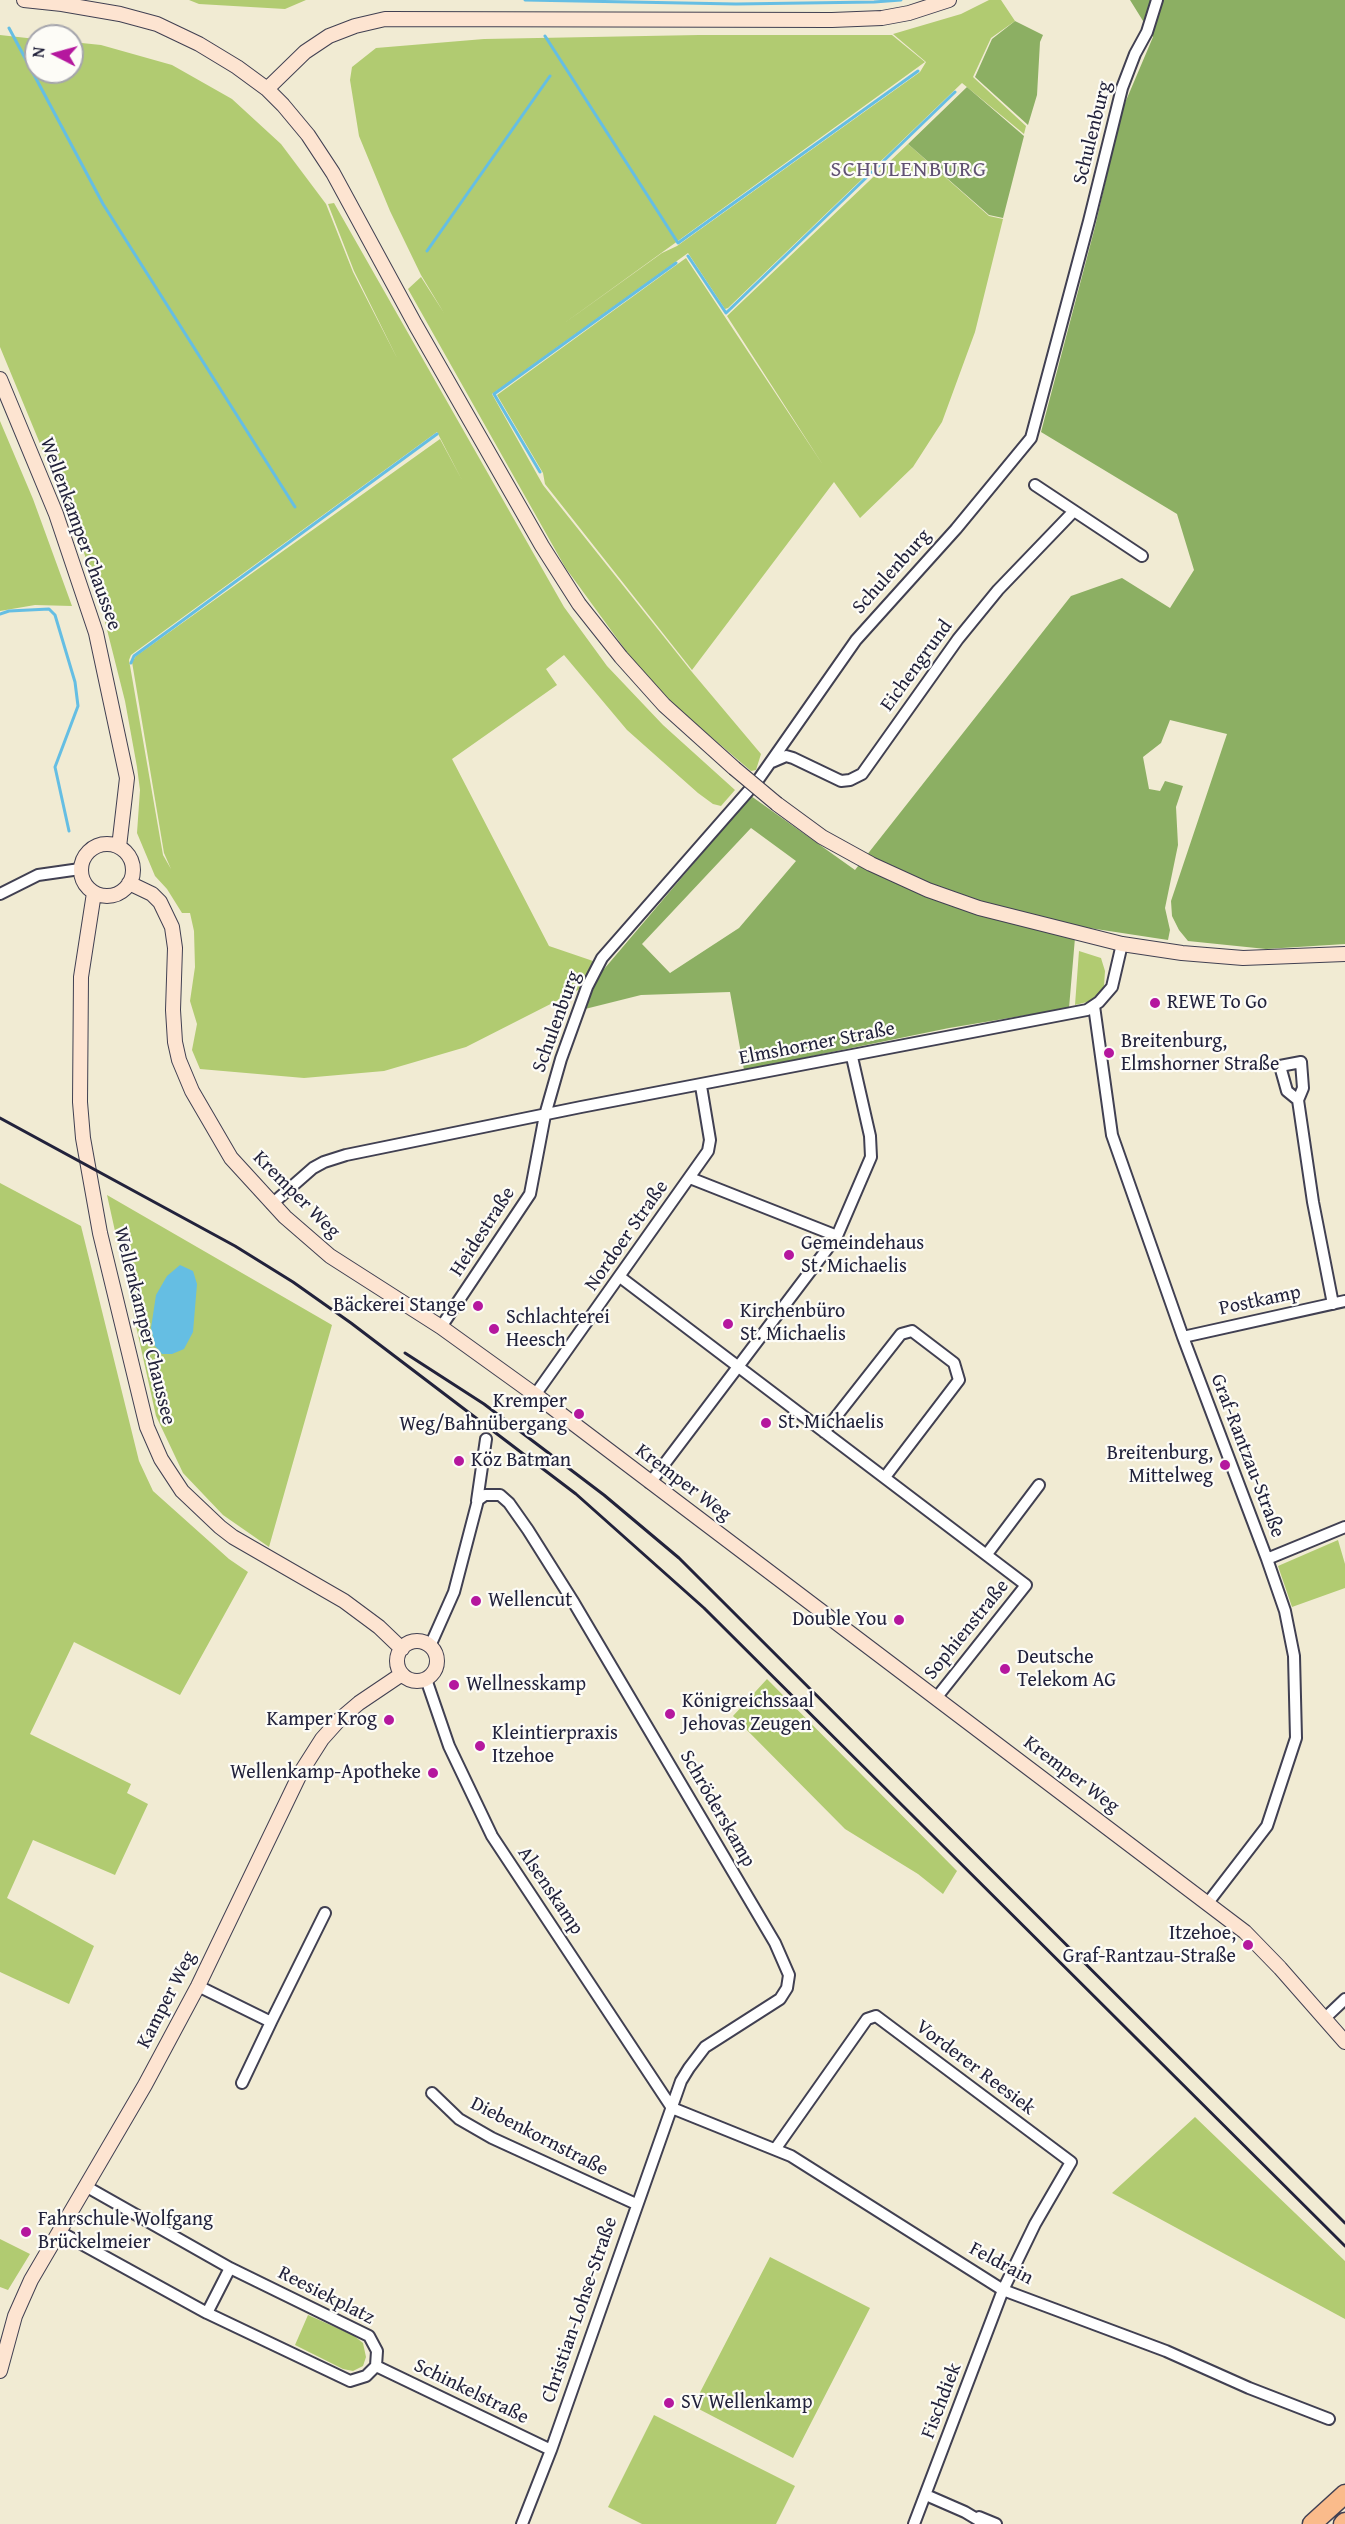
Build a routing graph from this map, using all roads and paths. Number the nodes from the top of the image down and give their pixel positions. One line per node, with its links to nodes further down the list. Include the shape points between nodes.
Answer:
1 (24, 0): 4 (main road, via 120,14 157,24 199,44)
2 (949, 0): 4 (main road, via 882,18 832,20 386,19 329,36 305,52)
3 (1157, 0): 9 (street, Schulenburg, via 1122,88 1031,438 964,520 856,640)
4 (267, 89): 15 (main road, bridge, via 308,135 333,173 415,324 579,604 664,705 777,804 822,837 871,864 979,908)
5 (0, 379): 10 (main road, Wellenkamper Chaussee, via 57,513 96,633 127,778)
6 (1035, 485): 7 (street)
7 (1073, 512): 8 (street); 9 (street, Eichengrund, via 998,590 958,639 862,774 841,780 799,759 786,756)
8 (1142, 556)
9 (772, 762): 21 (street, Schulenburg, via 602,958 577,1012)
10 (119, 847): 11 (main road, via 105,844 91,848); 12 (main road, via 132,864)
11 (80, 869): 13 (main road, via 83,883); 14 (street, via 38,875)
12 (129, 883): 13 (main road, via 113,896); 23 (main road, Kremper Weg, via 160,902 172,927 173,1027 185,1077 219,1142)
13 (94, 893): 42 (main road, Wellenkamper Chaussee, via 81,977 83,1138 100,1233 147,1427 161,1459 182,1491 220,1527 353,1607)
14 (0, 894)
15 (1122, 944): 16 (main road, via 1243,958); 17 (street, via 1112,987)
16 (1345, 954)
17 (1095, 1006): 18 (street, Elmshorner Straße); 29 (street, Graf-Rantzau-Straße, via 1112,1136)
18 (852, 1057): 19 (street, Elmshorner Straße); 24 (street, via 871,1157)
19 (700, 1086): 21 (street, Elmshorner Straße); 22 (street, Nordoer Straße, via 710,1146)
20 (1298, 1100): 27 (street)
21 (545, 1115): 23 (street, Elmshorner Straße, via 334,1158 314,1168); 28 (street, Heidestraße, via 530,1194)
22 (690, 1178): 24 (street); 25 (street, Nordoer Straße)
23 (272, 1204): 28 (main road, Kremper Weg, via 330,1256)
24 (837, 1236): 30 (street)
25 (620, 1277): 30 (street); 31 (street, Nordoer Straße)
26 (1345, 1301): 27 (street, Postkamp)
27 (1333, 1304): 29 (street, Postkamp)
28 (441, 1327): 31 (main road, Kremper Weg)
29 (1183, 1337): 40 (street, Graf-Rantzau-Straße)
30 (739, 1366): 32 (street); 35 (street)
31 (535, 1395): 35 (main road, Kremper Weg)
32 (825, 1432): 34 (street); 34 (street, via 901,1334 912,1332 946,1356 954,1363 959,1380)
33 (486, 1439): 37 (street)
34 (885, 1477): 39 (street)
35 (650, 1483): 45 (main road, Kremper Weg)
36 (1039, 1485): 39 (street)
37 (479, 1500): 41 (street, via 454,1592); 55 (street, Schröderskamp, via 496,1494 506,1499 528,1530 788,1969 789,1982 780,1999 698,2055 681,2081)
38 (1345, 1527): 40 (street)
39 (987, 1554): 45 (street, Sophienstraße, via 1026,1585)
40 (1267, 1559): 46 (street, Graf-Rantzau-Straße, via 1285,1611 1294,1656 1296,1738 1267,1826)
41 (430, 1646): 42 (main road, via 415,1642); 44 (main road, via 437,1662)
42 (402, 1649): 43 (main road, via 397,1663)
43 (402, 1674): 44 (main road, via 413,1681); 48 (main road, Kamper Weg, via 349,1711 310,1755)
44 (426, 1679): 55 (street, Alsenskamp, via 449,1746 492,1836)
45 (937, 1697): 46 (main road, Kremper Weg)
46 (1207, 1904): 50 (main road, Kremper Weg, via 1256,1942)
47 (324, 1913): 51 (street)
48 (198, 1986): 51 (street); 57 (main road, Kamper Weg)
49 (1345, 1999): 50 (street)
50 (1325, 2018): 52 (main road, Kremper Weg)
51 (271, 2022): 53 (street)
52 (1345, 2042)
53 (242, 2083)
54 (432, 2093): 58 (street, Diebenkornstraße, via 459,2119 492,2138)
55 (672, 2108): 56 (street, Feldrain); 58 (street, Christian-Lohse-Straße)
56 (776, 2148): 61 (street, Feldrain); 61 (street, Vorderer Reesiek, via 867,2019 876,2016 1071,2162)
57 (87, 2187): 59 (main road, Kamper Weg); 60 (street, Reesiekplatz)
58 (636, 2204): 66 (street, Christian-Lohse-Straße)
59 (60, 2232): 62 (street); 64 (main road, Kamper Weg, via 21,2300)
60 (230, 2268): 62 (street); 63 (street, Reesiekplatz, via 369,2336 377,2351)
61 (1003, 2290): 65 (street, Feldrain, via 1167,2351); 68 (street, Fischdiek)
62 (207, 2313): 63 (street, via 350,2380 366,2376)
63 (376, 2366): 66 (street, Schinkelstraße)
64 (0, 2371)
65 (1329, 2420)
66 (551, 2450): 70 (street, Christian-Lohse-Straße)
67 (1345, 2494): 74 (highway)
68 (926, 2495): 69 (street); 71 (street, Fischdiek)
69 (965, 2512): 72 (street); 73 (street)
70 (522, 2524)
71 (914, 2524)
72 (985, 2524)
73 (996, 2524)
74 (1312, 2524)

